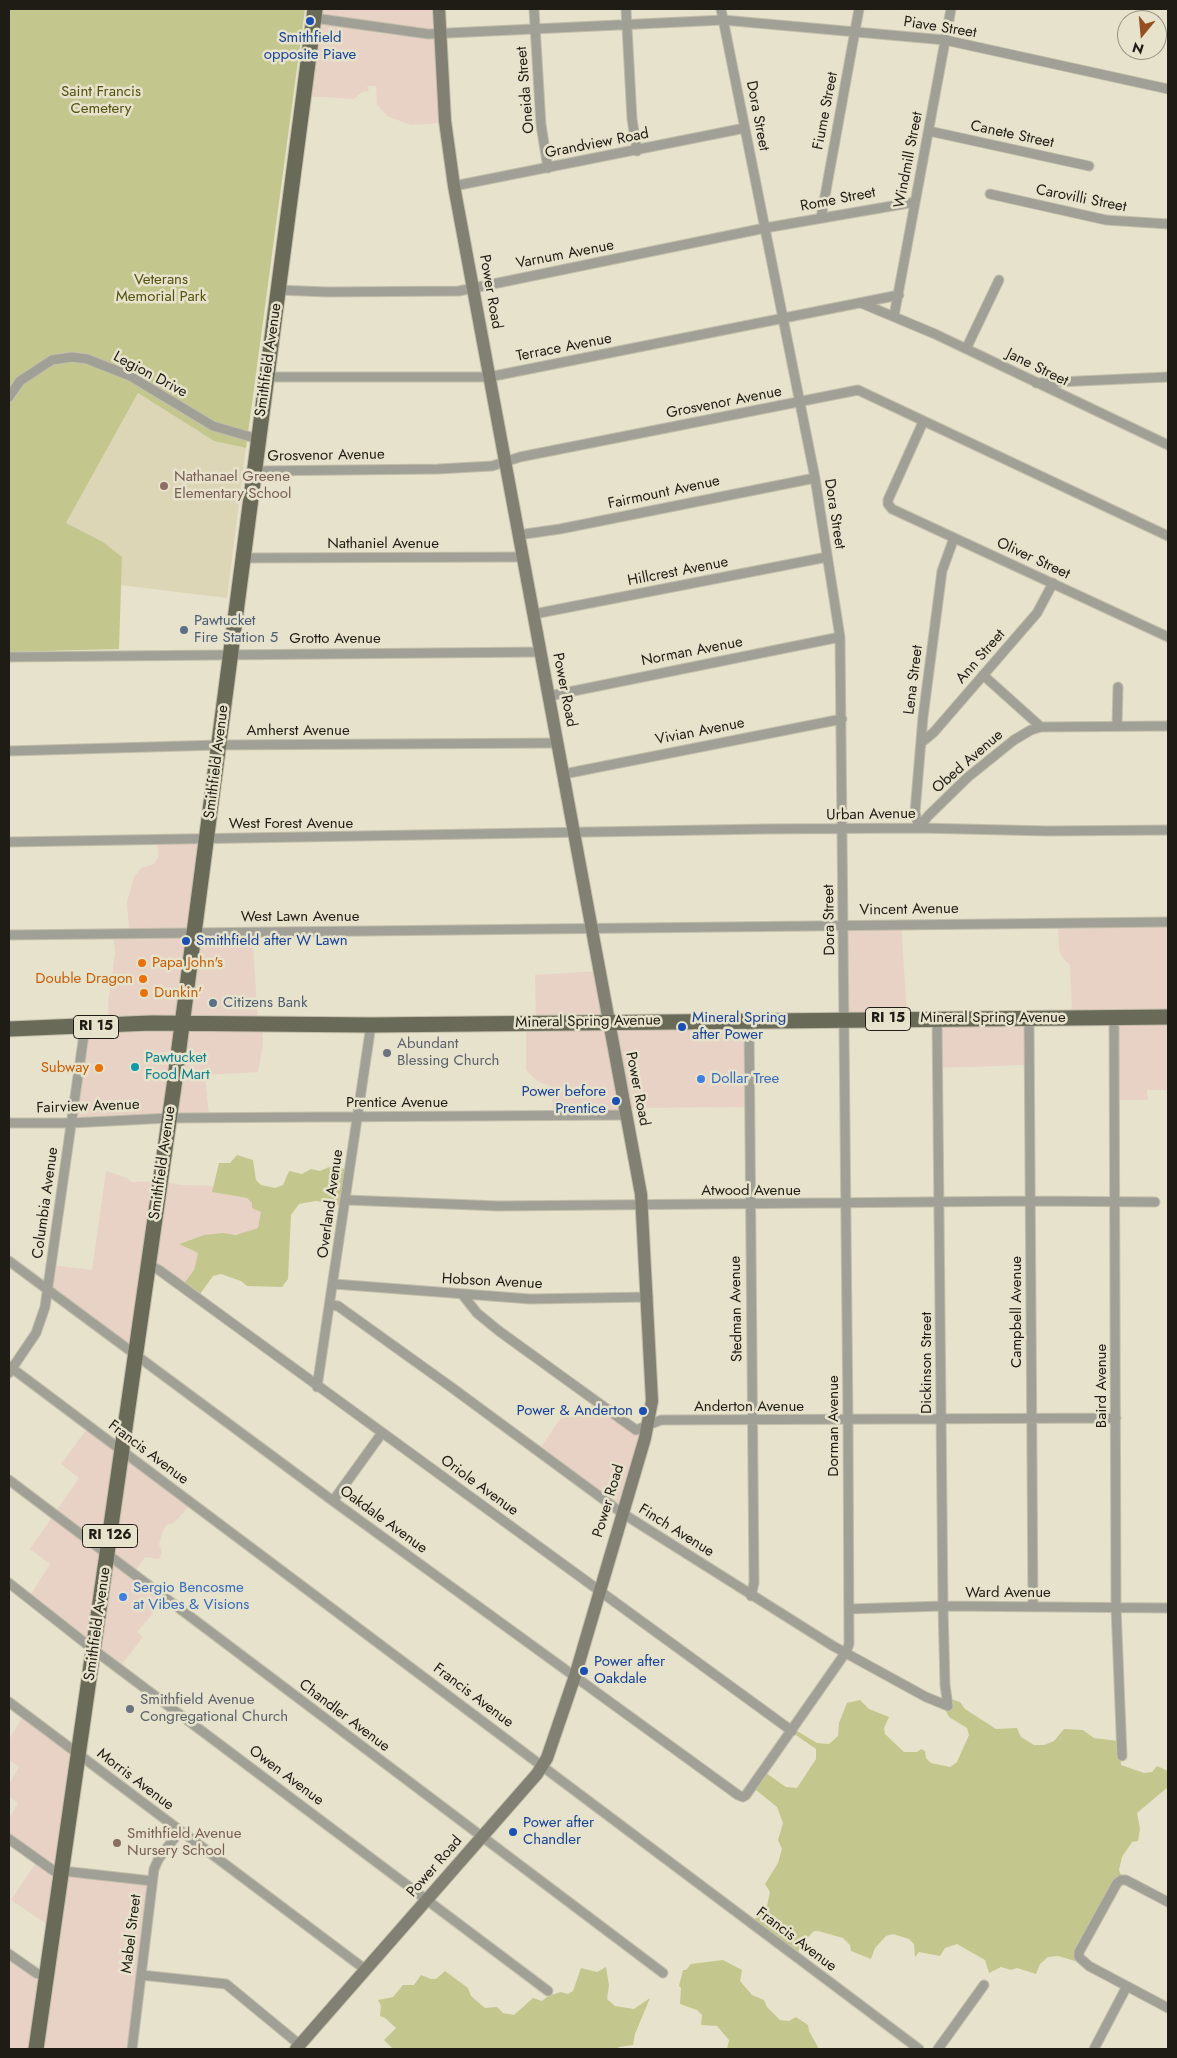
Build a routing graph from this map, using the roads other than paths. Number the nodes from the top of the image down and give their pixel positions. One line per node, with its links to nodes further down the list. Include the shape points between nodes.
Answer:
1 (438, 9): 13 (main road, Power Road)
2 (534, 9): 11 (street, Oneida Street)
3 (626, 9): 10 (street)
4 (721, 9): 9 (street, Dora Street)
5 (727, 9): 9 (street)
6 (859, 9): 12 (street, Fiume Street)
7 (951, 9): 14 (street, Windmill Street)
8 (315, 13): 13 (street, Piave Street); 29 (main road, Smithfield Avenue / RI 126)
9 (723, 20): 10 (street, Piave Street); 12 (street, Piave Street); 16 (street, Dora Street)
10 (626, 25): 11 (street, Piave Street); 18 (street)
11 (535, 29): 13 (street, Piave Street); 20 (street, Oneida Street, via 541,125)
12 (855, 32): 14 (street, Piave Street); 24 (street, Fiume Street)
13 (440, 34): 21 (main road, Power Road, via 445,128)
14 (945, 40): 15 (street, Piave Street); 17 (street, Windmill Street)
15 (1168, 90)
16 (745, 128): 18 (street, Grandview Road); 26 (street, Dora Street)
17 (929, 131): 19 (street, Canete Street); 23 (street, Windmill Street)
18 (637, 151): 20 (street, Grandview Road)
19 (1089, 166)
20 (548, 168): 21 (street, Grandview Road)
21 (454, 186): 28 (main road, Power Road)
22 (990, 194): 25 (street, Carovilli Street, via 1106,220)
23 (916, 202): 24 (street, Rome Street); 30 (street, Windmill Street)
24 (821, 218): 26 (street, Rome Street)
25 (1168, 224)
26 (766, 228): 28 (street, Varnum Avenue); 33 (street, Dora Street)
27 (999, 280): 34 (street)
28 (473, 288): 29 (street, Varnum Avenue, via 443,292); 36 (main road, Power Road)
29 (278, 290): 35 (main road, Smithfield Avenue / RI 126)
30 (898, 295): 31 (street, Terrace Avenue); 32 (street, Windmill Street)
31 (861, 303): 32 (street); 33 (street, Terrace Avenue)
32 (894, 316): 34 (street, Jane Street)
33 (784, 319): 36 (street, Terrace Avenue); 40 (street, Dora Street)
34 (966, 349): 38 (street, Jane Street)
35 (267, 377): 36 (street, Terrace Avenue); 42 (main road, Smithfield Avenue / RI 126)
36 (489, 377): 44 (main road, Power Road)
37 (1168, 377): 38 (street)
38 (1036, 383): 43 (street, Jane Street)
39 (9, 397): 42 (street, Legion Drive, via 20,381 52,360 86,359 144,383 212,426)
40 (799, 402): 41 (street, Grosvenor Avenue, via 858,390); 44 (street, Grosvenor Avenue); 46 (street, Dora Street)
41 (923, 422): 48 (street, Grosvenor Avenue); 49 (street, Oliver Street, via 888,504 892,509)
42 (258, 440): 45 (main road, Smithfield Avenue / RI 126)
43 (1168, 446)
44 (506, 462): 45 (street, Grosvenor Avenue, via 462,468); 47 (main road, Power Road)
45 (254, 471): 52 (main road, Smithfield Avenue / RI 126)
46 (815, 478): 47 (street, Fairmount Avenue); 51 (street, Dora Street)
47 (518, 535): 50 (main road, Power Road)
48 (1168, 536)
49 (954, 538): 53 (street, Oliver Street); 67 (street, Lena Street, via 942,570)
50 (522, 557): 52 (street, Nathaniel Avenue); 54 (main road, Power Road)
51 (827, 557): 54 (street, Hillcrest Avenue); 55 (street, Dora Street)
52 (243, 558): 58 (main road, Smithfield Avenue / RI 126)
53 (1053, 583): 56 (street, Oliver Street); 60 (street, Ann Street, via 1037,613)
54 (534, 614): 57 (main road, Power Road)
55 (840, 637): 62 (street, Norman Avenue); 63 (street, Dora Street)
56 (1168, 637)
57 (540, 652): 58 (street, Grotto Avenue); 62 (main road, Power Road)
58 (231, 654): 59 (street, Grotto Avenue); 69 (main road, Smithfield Avenue / RI 126)
59 (9, 656)
60 (983, 674): 66 (street); 67 (street, Ann Street)
61 (1118, 687): 64 (street)
62 (549, 696): 68 (main road, Power Road)
63 (842, 719): 71 (street, Vivian Avenue); 73 (street, Dora Street)
64 (1117, 726): 65 (street, Obed Avenue); 66 (street, Obed Avenue)
65 (1168, 726)
66 (1041, 727): 72 (street, Obed Avenue, via 1014,740 989,758)
67 (922, 742): 72 (street, Lena Street, via 918,756 916,812)
68 (558, 743): 69 (street, Amherst Avenue); 71 (main road, Power Road)
69 (219, 746): 70 (street, Amherst Avenue); 76 (main road, Smithfield Avenue / RI 126)
70 (9, 751)
71 (564, 774): 75 (main road, Power Road)
72 (919, 828): 73 (street, Urban Avenue); 74 (street, Urban Avenue)
73 (843, 830): 75 (street, Urban Avenue); 79 (street, Dora Street)
74 (1168, 830)
75 (573, 833): 76 (street, West Forest Avenue); 80 (main road, Power Road)
76 (207, 838): 77 (street, West Forest Avenue); 81 (main road, Smithfield Avenue / RI 126)
77 (9, 842)
78 (1168, 922): 79 (street, Vincent Avenue)
79 (844, 925): 80 (street, Vincent Avenue); 87 (street, Dora Street)
80 (591, 928): 81 (street, West Lawn Avenue); 88 (main road, Power Road)
81 (194, 932): 82 (street, West Lawn Avenue); 90 (main road, Smithfield Avenue / RI 126)
82 (9, 935)
83 (1114, 1016): 84 (main road, Mineral Spring Avenue / RI 15); 86 (main road, Mineral Spring Avenue / RI 15); 101 (street, Baird Avenue)
84 (1168, 1017)
85 (937, 1018): 86 (main road, Mineral Spring Avenue / RI 15); 87 (main road, Mineral Spring Avenue / RI 15); 102 (street, Dickinson Street)
86 (1029, 1018): 100 (street, Campbell Avenue)
87 (844, 1020): 89 (main road, Mineral Spring Avenue / RI 15); 106 (street, Dorman Avenue)
88 (608, 1022): 89 (main road, Mineral Spring Avenue / RI 15); 91 (main road, Mineral Spring Avenue / RI 15); 94 (main road, Power Road)
89 (749, 1022): 105 (street, Stedman Avenue)
90 (182, 1023): 91 (main road, Mineral Spring Avenue / RI 15); 92 (main road, Mineral Spring Avenue / RI 15); 96 (main road, Smithfield Avenue / RI 126)
91 (371, 1025): 95 (street, Overland Avenue)
92 (85, 1027): 93 (main road, Mineral Spring Avenue / RI 15); 98 (street, Columbia Avenue)
93 (9, 1029)
94 (626, 1115): 95 (street, Prentice Avenue); 104 (main road, Power Road)
95 (357, 1117): 96 (street, Prentice Avenue); 99 (street, Overland Avenue)
96 (169, 1118): 98 (street, Fairview Avenue); 108 (main road, Smithfield Avenue / RI 126)
97 (9, 1123): 98 (street, Fairview Avenue)
98 (71, 1123): 110 (street, Columbia Avenue)
99 (346, 1200): 104 (street, Atwood Avenue, via 499,1206); 109 (street, Overland Avenue)
100 (1031, 1201): 101 (street, Atwood Avenue); 102 (street, Atwood Avenue); 118 (street, Campbell Avenue)
101 (1114, 1201): 103 (street, Atwood Avenue); 119 (street, Baird Avenue)
102 (940, 1202): 106 (street, Atwood Avenue); 117 (street, Dickinson Street)
103 (1155, 1202)
104 (642, 1204): 105 (street, Atwood Avenue); 112 (main road, Power Road)
105 (750, 1204): 106 (street, Atwood Avenue); 121 (street, Stedman Avenue)
106 (846, 1204): 120 (street, Dorman Avenue)
107 (9, 1261): 110 (street, Oakdale Avenue)
108 (149, 1265): 114 (main road, Smithfield Avenue / RI 126); 116 (street, Oriole Avenue)
109 (334, 1284): 111 (street, Hobson Avenue); 113 (street, Overland Avenue)
110 (48, 1290): 114 (street, Oakdale Avenue); 115 (street, Columbia Avenue, via 36,1332)
111 (462, 1294): 112 (street, Hobson Avenue, via 530,1299); 122 (street, Anderton Avenue, via 477,1314 499,1332 628,1425 636,1430)
112 (648, 1297): 122 (main road, Power Road, via 653,1383)
113 (331, 1305): 116 (street, Overland Avenue); 127 (street, Finch Avenue, via 338,1306)
114 (135, 1354): 124 (main road, Smithfield Avenue / RI 126); 126 (street, Oakdale Avenue)
115 (10, 1369): 124 (street, Francis Avenue)
116 (317, 1387): 123 (street, Oriole Avenue)
117 (941, 1418): 118 (street, Anderton Avenue); 120 (street, Anderton Avenue); 132 (street, Dickinson Street)
118 (1032, 1418): 119 (street, Anderton Avenue); 133 (street, Campbell Avenue)
119 (1116, 1418): 134 (street, Baird Avenue)
120 (848, 1420): 121 (street, Anderton Avenue); 136 (street, Dorman Avenue)
121 (752, 1422): 122 (street, Anderton Avenue, via 661,1420); 131 (street, Stedman Avenue, via 754,1583)
122 (648, 1425): 127 (main road, Power Road)
123 (382, 1433): 126 (street); 130 (street, Oriole Avenue)
124 (122, 1451): 128 (main road, Smithfield Avenue / RI 126); 145 (street, Francis Avenue)
125 (9, 1480): 128 (street, Chandler Avenue)
126 (333, 1501): 139 (street, Oakdale Avenue)
127 (622, 1513): 130 (main road, Power Road); 131 (street, Finch Avenue)
128 (108, 1554): 137 (main road, Smithfield Avenue / RI 126); 148 (street, Chandler Avenue)
129 (9, 1583): 137 (street, Owen Avenue)
130 (600, 1592): 139 (main road, Power Road); 142 (street, Oriole Avenue)
131 (751, 1596): 138 (street, Finch Avenue)
132 (942, 1606): 133 (street, Ward Avenue); 136 (street, Ward Avenue); 141 (street, Dickinson Street)
133 (1033, 1606): 134 (street, Ward Avenue)
134 (1116, 1607): 135 (street, Ward Avenue); 144 (street, Baird Avenue)
135 (1168, 1608)
136 (849, 1609): 138 (street, Dorman Avenue)
137 (94, 1650): 143 (main road, Smithfield Avenue / RI 126); 152 (street, Owen Avenue)
138 (846, 1652): 141 (street, Finch Avenue); 142 (street, Dorman Avenue)
139 (575, 1676): 145 (main road, Power Road, via 552,1746); 146 (street, Oakdale Avenue)
140 (9, 1702): 143 (street, Morris Avenue)
141 (948, 1706)
142 (792, 1731): 146 (street, Dorman Avenue)
143 (79, 1755): 147 (street, Morris Avenue); 150 (main road, Smithfield Avenue / RI 126)
144 (1122, 1756)
145 (542, 1765): 148 (main road, Power Road); 166 (street, Francis Avenue)
146 (743, 1797)
147 (180, 1831): 151 (street, Mabel Street, via 159,1858); 155 (street, Morris Avenue)
148 (482, 1837): 152 (main road, Power Road); 156 (street, Chandler Avenue)
149 (9, 1839): 150 (street)
150 (62, 1874): 151 (street); 158 (main road, Smithfield Avenue / RI 126)
151 (152, 1881): 157 (street, Mabel Street)
152 (427, 1900): 155 (main road, Power Road); 161 (street, Owen Avenue)
153 (1168, 1902): 160 (street, via 1126,1880 1117,1882 1079,1952 1079,1957 1089,1966)
154 (9, 1954): 158 (street, via 36,1974)
155 (366, 1970): 163 (main road, Power Road)
156 (663, 1973)
157 (141, 1975): 163 (street, via 226,1984); 165 (street, Mabel Street)
158 (48, 1977): 164 (main road, Smithfield Avenue / RI 126)
159 (984, 1986): 167 (street)
160 (1127, 1986): 162 (street); 168 (street)
161 (548, 1991)
162 (1168, 2008)
163 (298, 2047)
164 (36, 2049)
165 (132, 2049)
166 (919, 2049)
167 (938, 2049)
168 (1094, 2049)

